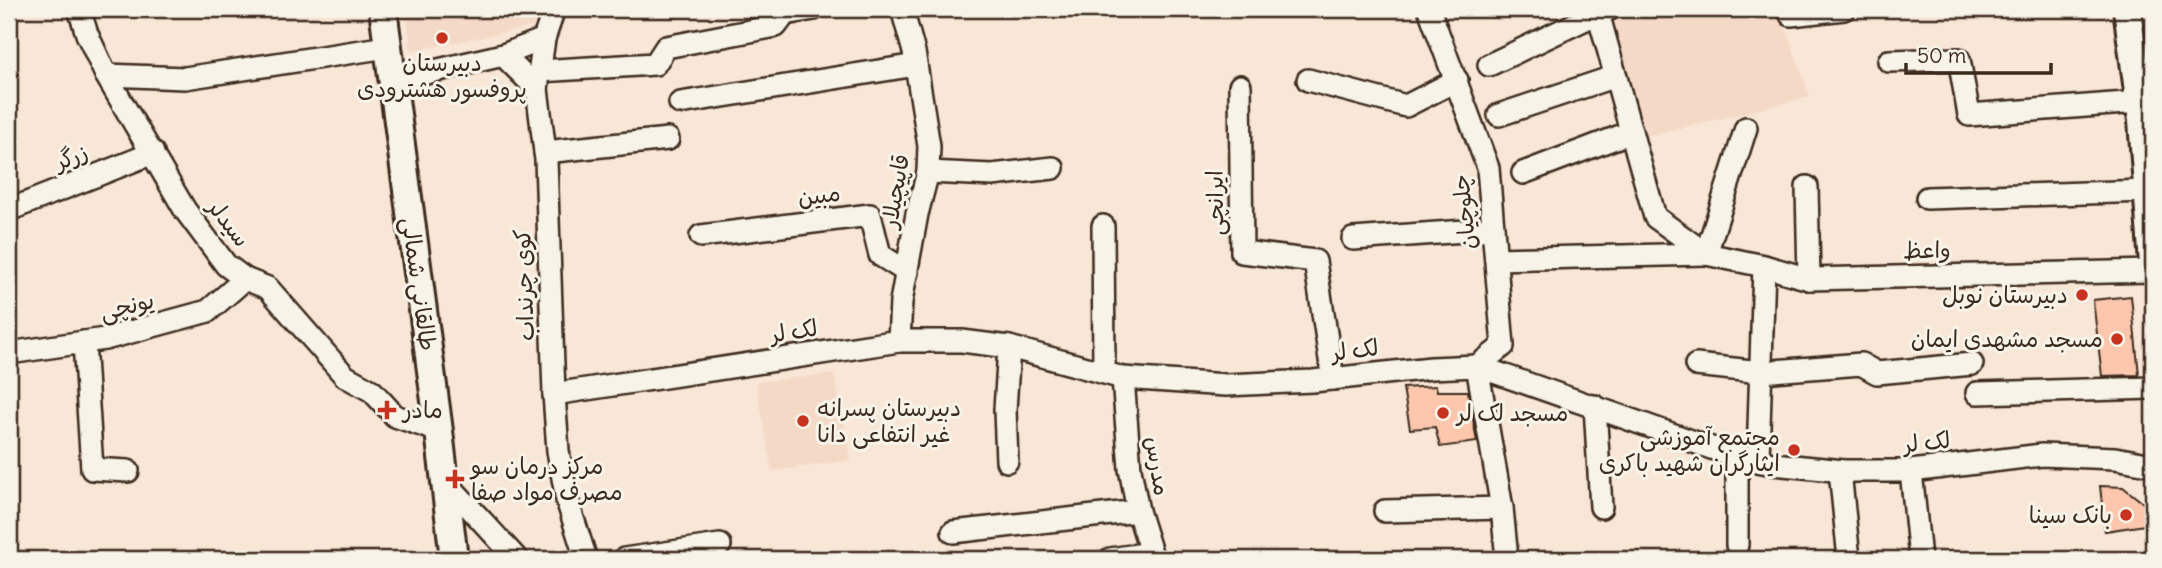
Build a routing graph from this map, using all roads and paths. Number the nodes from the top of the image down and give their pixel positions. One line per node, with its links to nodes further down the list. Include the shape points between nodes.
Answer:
1 (79, 9): 17 (street, سیدلر)
2 (383, 9): 12 (main road, طالقانی شمالی)
3 (554, 9): 11 (street, کوی چرنداب)
4 (814, 9): 19 (street, via 785,14 776,26 666,47 655,64)
5 (902, 9): 15 (street, قاپیچیلار)
6 (1429, 9): 21 (street, چلوچیان)
7 (1844, 9): 10 (street)
8 (2127, 9): 25 (main road)
9 (1604, 11): 16 (street); 18 (street, واعظ)
10 (1791, 15)
11 (544, 38): 13 (street); 19 (street, کوی چرنداب)
12 (387, 47): 17 (street, via 185,78); 22 (main road, طالقانی شمالی)
13 (503, 55): 19 (street); 22 (street)
14 (1889, 61): 25 (street, via 1959,59 1969,115)
15 (916, 65): 24 (street); 33 (street, قاپیچیلار)
16 (1489, 65)
17 (106, 75): 31 (street, سیدلر)
18 (1616, 76): 26 (street); 28 (street, واعظ)
19 (538, 80): 30 (street, کوی چرنداب)
20 (1308, 80): 21 (street, via 1406,106)
21 (1457, 80): 40 (street, چلوچیان, via 1488,168)
22 (391, 81): 65 (main road, طالقانی شمالی)
23 (1240, 86): 60 (street, ایرانچی, via 1242,252 1315,261)
24 (680, 103)
25 (2145, 114): 35 (main road)
26 (1499, 115)
27 (1746, 128): 43 (street)
28 (1631, 132): 34 (street); 43 (street, واعظ, via 1655,218)
29 (668, 139): 30 (street)
30 (545, 152): 63 (street, کوی چرنداب)
31 (153, 153): 38 (street, زرگر); 49 (street, سیدلر, via 185,210 226,265)
32 (1053, 169): 33 (street, via 992,176)
33 (929, 172): 48 (street, قاپیچیلار)
34 (1523, 173)
35 (2150, 185): 37 (street); 45 (main road)
36 (1807, 187): 50 (street)
37 (1927, 198)
38 (9, 211)
39 (1103, 226): 59 (street, مدرس)
40 (1493, 229): 42 (street); 44 (street, چلوچیان)
41 (701, 236): 48 (street, مبین, via 870,215 880,255)
42 (1353, 239)
43 (1706, 254): 44 (street); 46 (street, واعظ)
44 (1496, 259): 57 (street, چلوچیان, via 1503,346)
45 (2153, 264)
46 (1764, 266): 50 (street, واعظ); 58 (street)
47 (2153, 271): 50 (street, واعظ)
48 (907, 272): 51 (street, قاپیچیلار)
49 (246, 279): 52 (street, یونچی, via 208,312); 65 (street, سیدلر, via 268,288 345,376 372,391 395,416)
50 (1809, 279)
51 (899, 341): 53 (street, لک لر); 63 (street, لک لر)
52 (84, 342): 54 (street, یونچی); 69 (street, via 92,469)
53 (1009, 347): 59 (street, لک لر); 67 (street)
54 (9, 353)
55 (1972, 364): 58 (street, via 1877,373 1861,364)
56 (1696, 365): 58 (street)
57 (1477, 366): 60 (street, لک لر); 64 (street, لک لر); 74 (street)
58 (1761, 372): 66 (street)
59 (1113, 375): 60 (street, لک لر, via 1226,385); 75 (street, مدرس)
60 (1333, 379)
61 (2153, 388): 62 (street)
62 (1977, 393)
63 (554, 394): 84 (street, کوی چرنداب, via 567,500)
64 (1595, 406): 66 (street, لک لر); 73 (street)
65 (439, 431): 72 (main road, طالقانی شمالی)
66 (1748, 458): 70 (street, لک لر); 79 (street)
67 (1007, 461)
68 (2153, 465): 71 (street, لک لر, via 2115,458 2042,455)
69 (128, 471)
70 (1840, 471): 71 (street, لک لر); 88 (street)
71 (1911, 471): 81 (street)
72 (445, 481): 82 (main road, طالقانی شمالی); 83 (street)
73 (1601, 507)
74 (1502, 508): 76 (street); 87 (street)
75 (1138, 511): 77 (street); 80 (street, مدرس)
76 (1385, 511)
77 (953, 532)
78 (720, 545): 85 (street)
79 (1737, 545)
80 (1152, 556): 86 (street)
81 (1920, 558)
82 (452, 559)
83 (517, 559)
84 (586, 559)
85 (624, 559)
86 (1110, 559)
87 (1507, 559)
88 (1849, 559)

